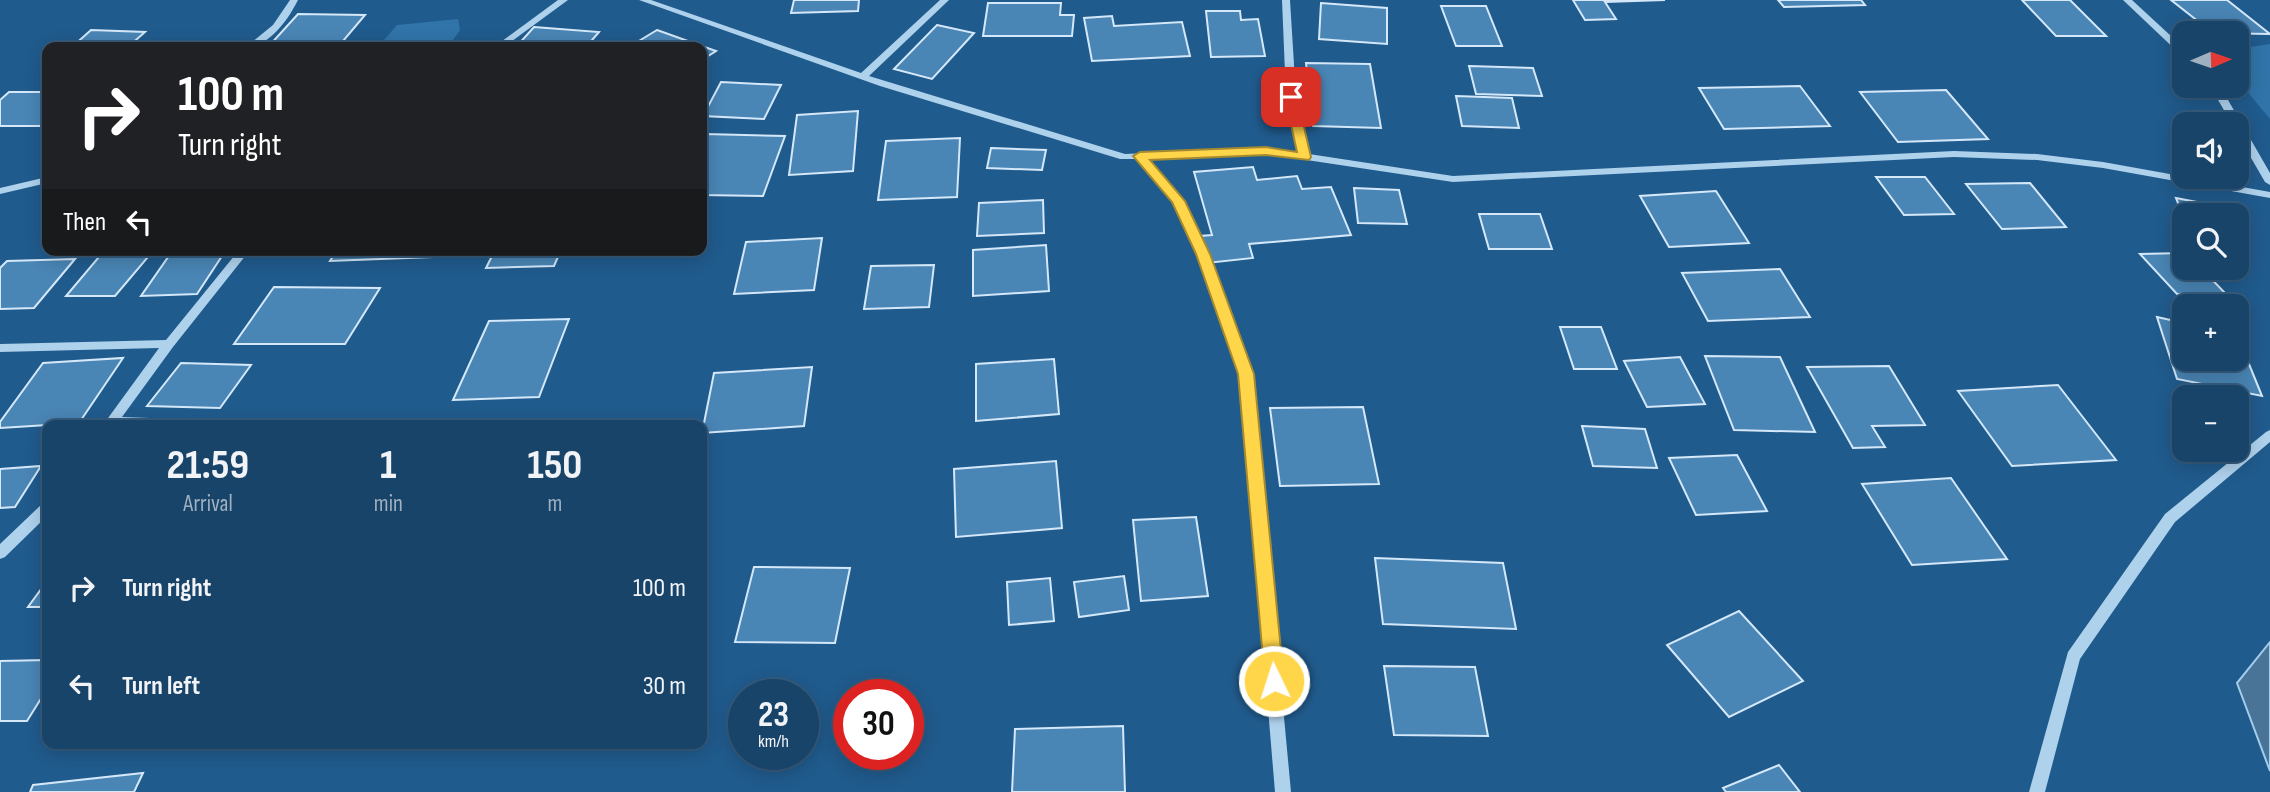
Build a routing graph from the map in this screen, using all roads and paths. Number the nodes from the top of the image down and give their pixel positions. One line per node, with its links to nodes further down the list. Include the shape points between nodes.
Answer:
1 (294, 0): 7 (street)
2 (564, 0): 8 (street)
3 (643, 0): 10 (street)
4 (945, 0): 10 (street)
5 (1286, 0): 13 (street, via 1291,97)
6 (2127, 0): 9 (street)
7 (258, 42)
8 (505, 42)
9 (2172, 42)
10 (863, 77): 12 (street, via 1124,157)
11 (2223, 98): 15 (street)
12 (1140, 156): 13 (street, via 1266,151); 25 (street, via 1179,201 1246,374)
13 (1305, 157): 17 (street, via 1453,179 1954,154 2037,157)
14 (42, 181): 16 (street)
15 (2270, 182)
16 (0, 191)
17 (2270, 195)
18 (240, 256): 19 (street)
19 (169, 344): 20 (street); 21 (street)
20 (0, 348)
21 (112, 420)
22 (2270, 435): 26 (street, via 2170,517 2073,657)
23 (42, 513): 24 (street)
24 (0, 553)
25 (1283, 792)
26 (2037, 792)

